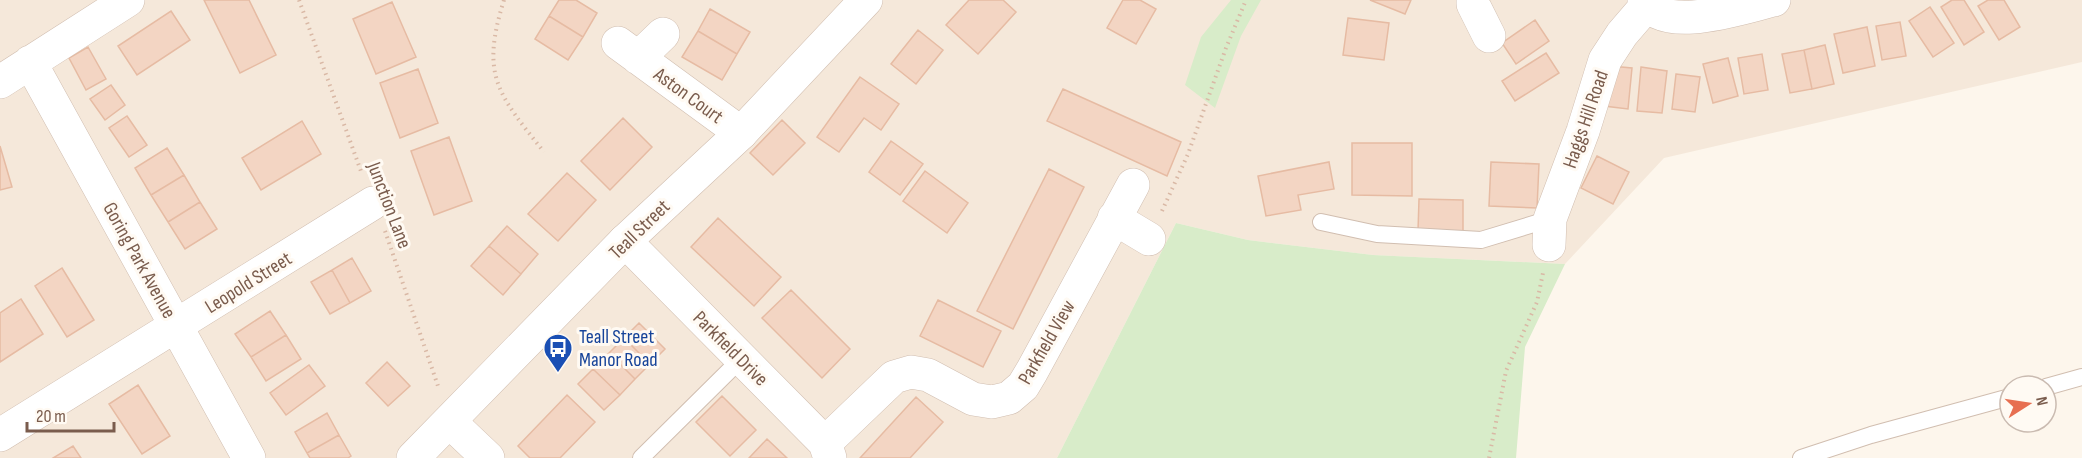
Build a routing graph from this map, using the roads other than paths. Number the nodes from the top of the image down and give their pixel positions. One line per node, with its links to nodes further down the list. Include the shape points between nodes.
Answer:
1 (128, 0): 8 (street)
2 (866, 0): 10 (street, Teall Street)
3 (1473, 0): 7 (street)
4 (1774, 0): 5 (street, via 1690,18 1666,15)
5 (1646, 3): 15 (street, Haggs Hill Road, via 1605,60)
6 (663, 34): 10 (street, Aston Court, via 628,51)
7 (1489, 36)
8 (30, 62): 9 (street); 18 (street, Goring Park Avenue)
9 (0, 82)
10 (741, 133): 17 (street, Teall Street)
11 (1133, 185): 13 (street, Parkfield View)
12 (378, 214): 18 (street, Leopold Street)
13 (1114, 218): 16 (street); 25 (street, Parkfield View, via 1032,371 1009,398 992,402 973,399 928,375 911,372 894,377)
14 (1322, 222): 15 (lane, via 1377,234 1481,240)
15 (1549, 232)
16 (1149, 239)
17 (625, 241): 19 (street, Parkfield Drive); 23 (street, Teall Street)
18 (177, 327): 24 (street, Leopold Street); 26 (street, Goring Park Avenue)
19 (741, 358): 25 (street, Parkfield Drive); 29 (lane)
20 (2082, 377): 21 (lane)
21 (2058, 384)
22 (1998, 400): 30 (lane)
23 (450, 422): 27 (street, Teall Street); 28 (street)
24 (0, 435)
25 (828, 451)
26 (249, 458)
27 (413, 458)
28 (488, 458)
29 (641, 458)
30 (1801, 458)

